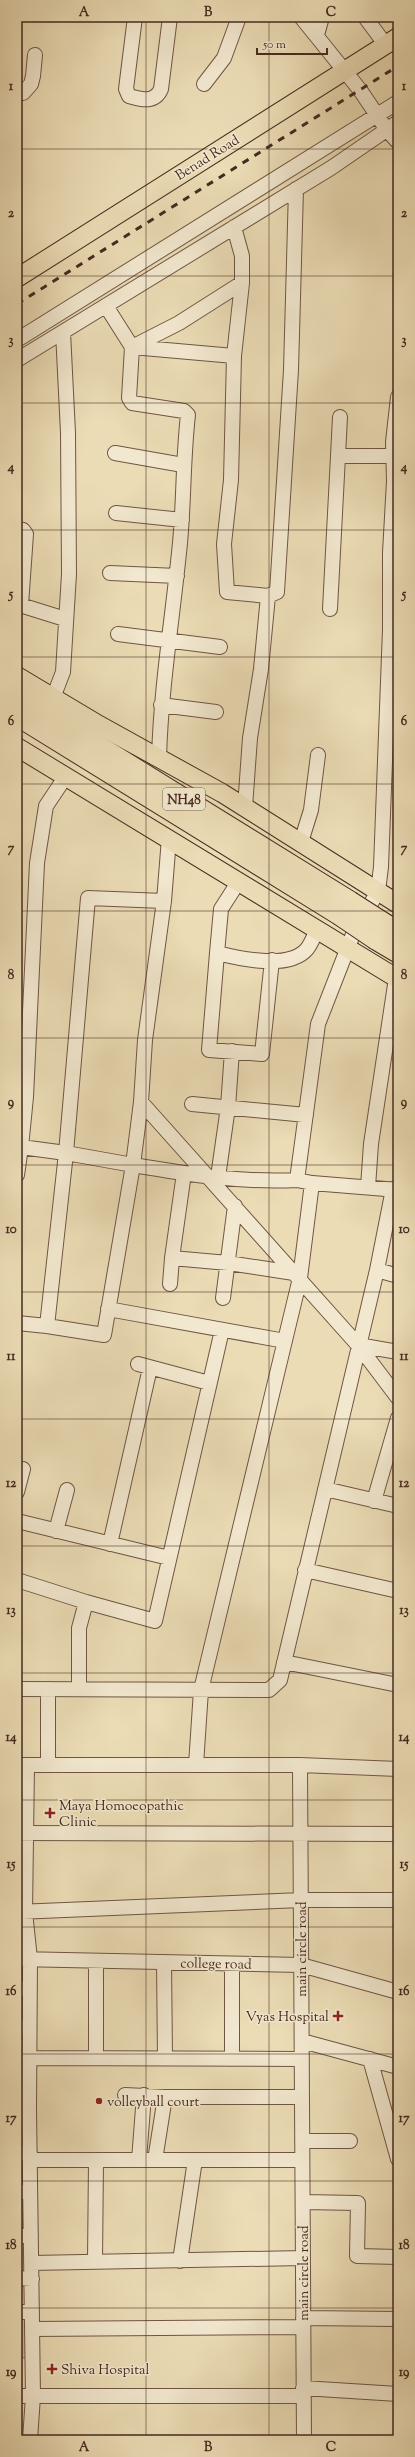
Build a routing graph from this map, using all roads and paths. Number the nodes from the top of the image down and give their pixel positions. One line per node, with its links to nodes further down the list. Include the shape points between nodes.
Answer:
1 (135, 17): 2 (street, via 126,89 129,96 141,100 155,97 161,89)
2 (170, 17)
3 (240, 17): 11 (street, via 224,58)
4 (301, 17): 7 (street)
5 (322, 17): 7 (street)
6 (365, 17): 8 (street)
7 (317, 35): 10 (street)
8 (392, 41): 10 (main road, Benad Road)
9 (35, 55): 12 (street, via 31,84 23,93)
10 (343, 71): 14 (street); 19 (main road, Benad Road)
11 (204, 84)
12 (17, 93)
13 (398, 102): 14 (street)
14 (377, 114): 15 (street); 23 (street)
15 (392, 126): 16 (street); 17 (street)
16 (398, 142)
17 (296, 189): 18 (street); 38 (street, via 291,370 277,592)
18 (234, 227): 20 (street, via 242,256); 21 (street)
19 (17, 278)
20 (242, 283): 24 (street, via 179,323); 25 (street)
21 (106, 306): 22 (street); 24 (street)
22 (63, 332): 26 (street); 42 (street, via 67,383 70,545)
23 (17, 340)
24 (132, 347): 25 (street); 32 (street, via 129,398 132,403 184,411 188,415)
25 (234, 356): 38 (street, via 231,480 224,544 227,592)
26 (17, 360)
27 (398, 397): 31 (street)
28 (340, 418): 30 (street)
29 (115, 453): 32 (street)
30 (338, 456): 31 (street); 41 (street)
31 (394, 456): 40 (street)
32 (183, 465): 34 (street)
33 (116, 513): 34 (street)
34 (182, 520): 37 (street)
35 (17, 529): 39 (street, via 23,530 26,534)
36 (110, 573): 37 (street)
37 (177, 576): 44 (street)
38 (268, 596): 56 (street, via 261,669 250,738)
39 (19, 604): 42 (street)
40 (394, 608): 60 (street)
41 (330, 609)
42 (65, 619): 48 (street, via 63,672)
43 (118, 634): 44 (street)
44 (171, 643): 45 (street); 49 (street)
45 (220, 648)
46 (17, 676): 48 (main road)
47 (17, 696): 63 (highway, NH48)
48 (53, 698): 54 (main road)
49 (161, 705): 50 (street); 54 (street)
50 (216, 712)
51 (17, 715): 63 (highway, NH48)
52 (19, 754): 55 (main road)
53 (318, 755): 58 (street, via 311,810)
54 (159, 758): 56 (main road)
55 (66, 776): 57 (main road); 76 (street, via 46,806 37,862 26,1097)
56 (245, 807): 58 (main road)
57 (169, 838): 59 (main road); 61 (street)
58 (302, 842): 60 (main road)
59 (239, 881): 64 (main road); 68 (street, via 221,909)
60 (378, 891): 62 (main road); 66 (street)
61 (164, 901): 72 (street, via 145,1040); 77 (street, via 88,898)
62 (398, 904)
63 (345, 908): 65 (highway, NH48, bridge)
64 (317, 930): 66 (main road); 69 (street, via 306,950 289,961)
65 (387, 932): 67 (highway, NH48)
66 (347, 948): 70 (main road); 75 (street, via 318,1024)
67 (398, 952)
68 (217, 953): 69 (street, via 244,959); 71 (street, via 209,1050)
69 (272, 960): 71 (street, via 262,1054)
70 (397, 978): 84 (street, via 371,1144)
71 (232, 1051): 74 (street)
72 (141, 1102): 78 (street); 81 (street)
73 (192, 1104): 74 (street)
74 (228, 1107): 75 (street); 81 (street)
75 (306, 1115): 82 (street)
76 (19, 1147): 77 (street); 80 (street)
77 (66, 1153): 78 (street); 96 (street)
78 (133, 1165): 79 (street); 94 (street)
79 (184, 1174): 81 (street); 87 (street)
80 (17, 1175)
81 (214, 1176): 82 (street, via 272,1181); 86 (street)
82 (297, 1180): 83 (street)
83 (312, 1183): 84 (street); 90 (street)
84 (368, 1187): 85 (street)
85 (396, 1190): 89 (street)
86 (235, 1206): 88 (street); 90 (street)
87 (172, 1258): 88 (street); 92 (street)
88 (228, 1263): 90 (street); 93 (street)
89 (377, 1270): 91 (street); 99 (street)
90 (297, 1276): 98 (street); 99 (street)
91 (398, 1276)
92 (170, 1284)
93 (223, 1298)
94 (108, 1308): 96 (street, via 104,1336); 97 (street)
95 (17, 1323): 96 (street)
96 (47, 1326)
97 (222, 1330): 98 (street); 101 (street)
98 (285, 1341): 123 (street)
99 (358, 1345): 100 (street); 102 (street); 105 (street)
100 (398, 1352)
101 (209, 1383): 112 (street, via 144,1366); 113 (street)
102 (398, 1398)
103 (398, 1418): 108 (street)
104 (23, 1469): 107 (street)
105 (326, 1489): 108 (street); 114 (street)
106 (67, 1490): 111 (street)
107 (17, 1492)
108 (374, 1501): 109 (street)
109 (398, 1506)
110 (17, 1521): 111 (street)
111 (56, 1531): 112 (street)
112 (110, 1544): 113 (street)
113 (169, 1558): 117 (street, via 155,1621)
114 (305, 1570): 116 (street); 118 (street)
115 (17, 1580): 117 (street)
116 (398, 1590)
117 (86, 1602): 122 (street, via 79,1628)
118 (284, 1662): 119 (street); 123 (street, via 280,1680 269,1690)
119 (398, 1685)
120 (17, 1689): 121 (street)
121 (48, 1689): 122 (street); 125 (street)
122 (79, 1689): 123 (street)
123 (201, 1690): 126 (street)
124 (22, 1765): 125 (street); 129 (street)
125 (48, 1765): 126 (street)
126 (196, 1765): 127 (street)
127 (300, 1765): 128 (street); 130 (street, main circle road)
128 (398, 1769)
129 (22, 1833): 130 (street); 134 (street)
130 (300, 1834): 131 (street); 132 (street, main circle road)
131 (398, 1834)
132 (301, 1900): 133 (street); 134 (street); 139 (street, main circle road)
133 (398, 1900)
134 (21, 1912): 135 (street)
135 (24, 1959): 136 (street, college road); 140 (street)
136 (96, 1961): 137 (street, college road); 144 (street)
137 (164, 1962): 138 (street, college road); 145 (street)
138 (232, 1964): 139 (street, college road); 146 (street)
139 (301, 1965): 141 (street, college road); 143 (street, main circle road)
140 (23, 1989): 142 (street)
141 (398, 1992)
142 (23, 2027): 149 (street)
143 (302, 2041): 147 (street, main circle road); 148 (street)
144 (96, 2058): 145 (street); 149 (street)
145 (165, 2058): 146 (street)
146 (232, 2059): 147 (street)
147 (302, 2059): 154 (street, main circle road)
148 (370, 2059): 150 (street); 159 (street)
149 (25, 2064): 155 (street)
150 (398, 2067)
151 (125, 2096): 152 (street)
152 (144, 2096): 153 (street); 161 (street)
153 (165, 2097): 154 (street); 162 (street)
154 (302, 2097): 156 (street, main circle road)
155 (23, 2110): 158 (street)
156 (302, 2141): 157 (street); 164 (street, main circle road)
157 (350, 2141)
158 (25, 2155): 160 (street); 165 (street)
159 (398, 2159)
160 (96, 2160): 161 (street); 170 (street)
161 (139, 2160): 162 (street)
162 (155, 2160): 163 (street)
163 (195, 2160): 164 (street); 171 (street)
164 (302, 2160): 166 (street, main circle road)
165 (24, 2192): 167 (street)
166 (303, 2202): 168 (street, via 358,2203 357,2256); 169 (street, main circle road)
167 (24, 2236): 172 (street)
168 (398, 2257)
169 (303, 2258): 171 (street); 178 (street, main circle road)
170 (95, 2261): 171 (street); 172 (street)
171 (180, 2261)
172 (31, 2263): 174 (street)
173 (17, 2278): 174 (street)
174 (32, 2279): 176 (street)
175 (17, 2312): 176 (street)
176 (32, 2312): 179 (street)
177 (398, 2319): 178 (street)
178 (303, 2322): 179 (street); 180 (street, main circle road)
179 (32, 2329): 183 (street)
180 (304, 2392): 181 (street); 183 (street); 185 (street, main circle road)
181 (398, 2394)
182 (17, 2396): 183 (street)
183 (33, 2396): 184 (street)
184 (30, 2440)
185 (304, 2440)

